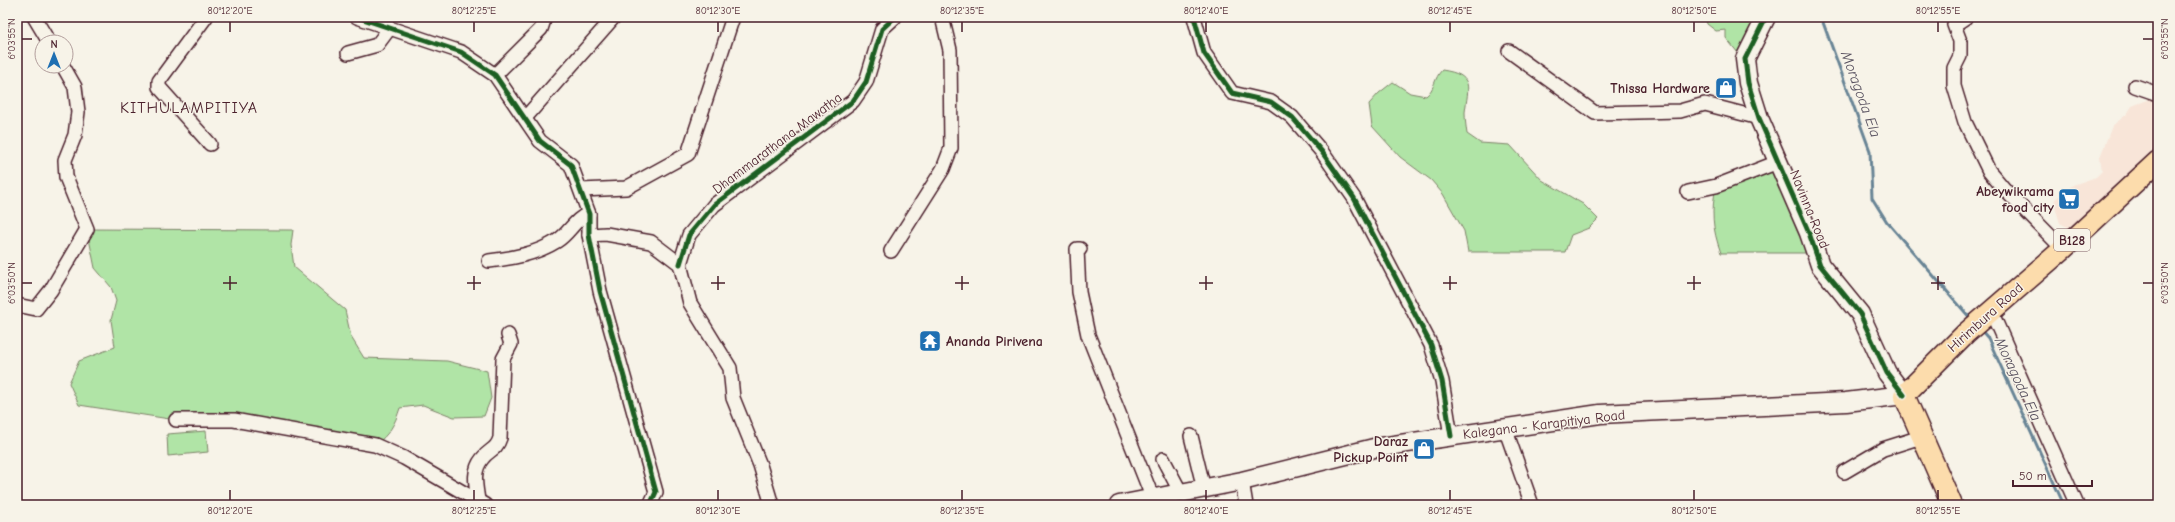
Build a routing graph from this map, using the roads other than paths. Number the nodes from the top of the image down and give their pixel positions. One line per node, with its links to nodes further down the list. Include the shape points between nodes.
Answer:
1 (34, 17): 13 (street)
2 (206, 17): 22 (street, via 159,81 159,87)
3 (357, 17): 12 (street)
4 (545, 17): 17 (street, via 541,30)
5 (614, 17): 20 (street)
6 (733, 17): 25 (street, via 688,154 626,188)
7 (895, 17): 33 (street, Dhammarathana Mawatha, via 882,29 866,82 853,100 714,205 689,235)
8 (942, 17): 31 (street, via 950,50 950,148 943,169)
9 (1194, 17): 41 (street, via 1204,53 1232,93 1271,102 1292,117 1322,152 1354,198 1431,344 1442,381)
10 (1766, 17): 21 (main road, Navinna Road, via 1745,59 1748,83)
11 (1966, 17): 30 (street, via 1954,25 1960,41 1960,56 1954,68 1954,86 1965,122 1989,171)
12 (389, 29): 15 (street, via 377,45); 17 (street, via 461,52)
13 (44, 34)
14 (1509, 50): 21 (street, via 1595,113 1680,111 1705,104)
15 (348, 53)
16 (68, 74): 34 (street, via 75,87 78,112 75,135 65,160 66,177 87,229 51,290 36,309)
17 (495, 75): 20 (street)
18 (2135, 86): 19 (street)
19 (2158, 94)
20 (525, 118): 25 (street, via 540,141 571,164)
21 (1759, 118): 24 (main road, Navinna Road)
22 (210, 144)
23 (2158, 161): 30 (main road, Hirimbura Road / B128)
24 (1778, 162): 26 (street, via 1716,186); 37 (main road, Navinna Road, via 1820,265 1860,314 1887,373)
25 (581, 190): 27 (street)
26 (1688, 192)
27 (589, 214): 28 (street); 32 (street, via 579,217 558,241 523,256)
28 (589, 235): 33 (street, via 606,234 651,242); 50 (street, via 600,291 656,492)
29 (1080, 249): 48 (street, via 1077,249 1078,292 1088,335)
30 (2063, 249): 35 (main road, Hirimbura Road / B128)
31 (891, 251)
32 (489, 261)
33 (680, 264): 51 (street, via 690,304 730,368 733,398 760,465)
34 (17, 304)
35 (1988, 314): 37 (main road, Hirimbura Road / B128); 56 (street)
36 (508, 335): 49 (street, via 511,344 503,359 500,438 497,447 482,459 475,474)
37 (1904, 395): 39 (main road, Kalegana - Karapitiya Road, via 1846,402 1600,414); 42 (main road)
38 (176, 420): 49 (street, via 234,420 375,445 404,458)
39 (1505, 428): 41 (main road, Kalegana - Karapitiya Road); 54 (street)
40 (1191, 436): 46 (street)
41 (1451, 436): 45 (main road, Kalegana - Karapitiya Road, via 1374,448)
42 (1921, 437): 44 (street, via 1883,449); 55 (main road)
43 (1163, 459): 47 (street)
44 (1844, 472)
45 (1242, 481): 46 (main road, Kalegana - Karapitiya Road); 53 (street)
46 (1204, 489): 47 (main road, Kalegana - Karapitiya Road)
47 (1181, 493): 48 (main road, Kalegana - Karapitiya Road)
48 (1147, 501): 52 (main road, Kalegana - Karapitiya Road)
49 (481, 502)
50 (650, 505)
51 (772, 505)
52 (1119, 505)
53 (1246, 505)
54 (1532, 505)
55 (1952, 505)
56 (2077, 505)

